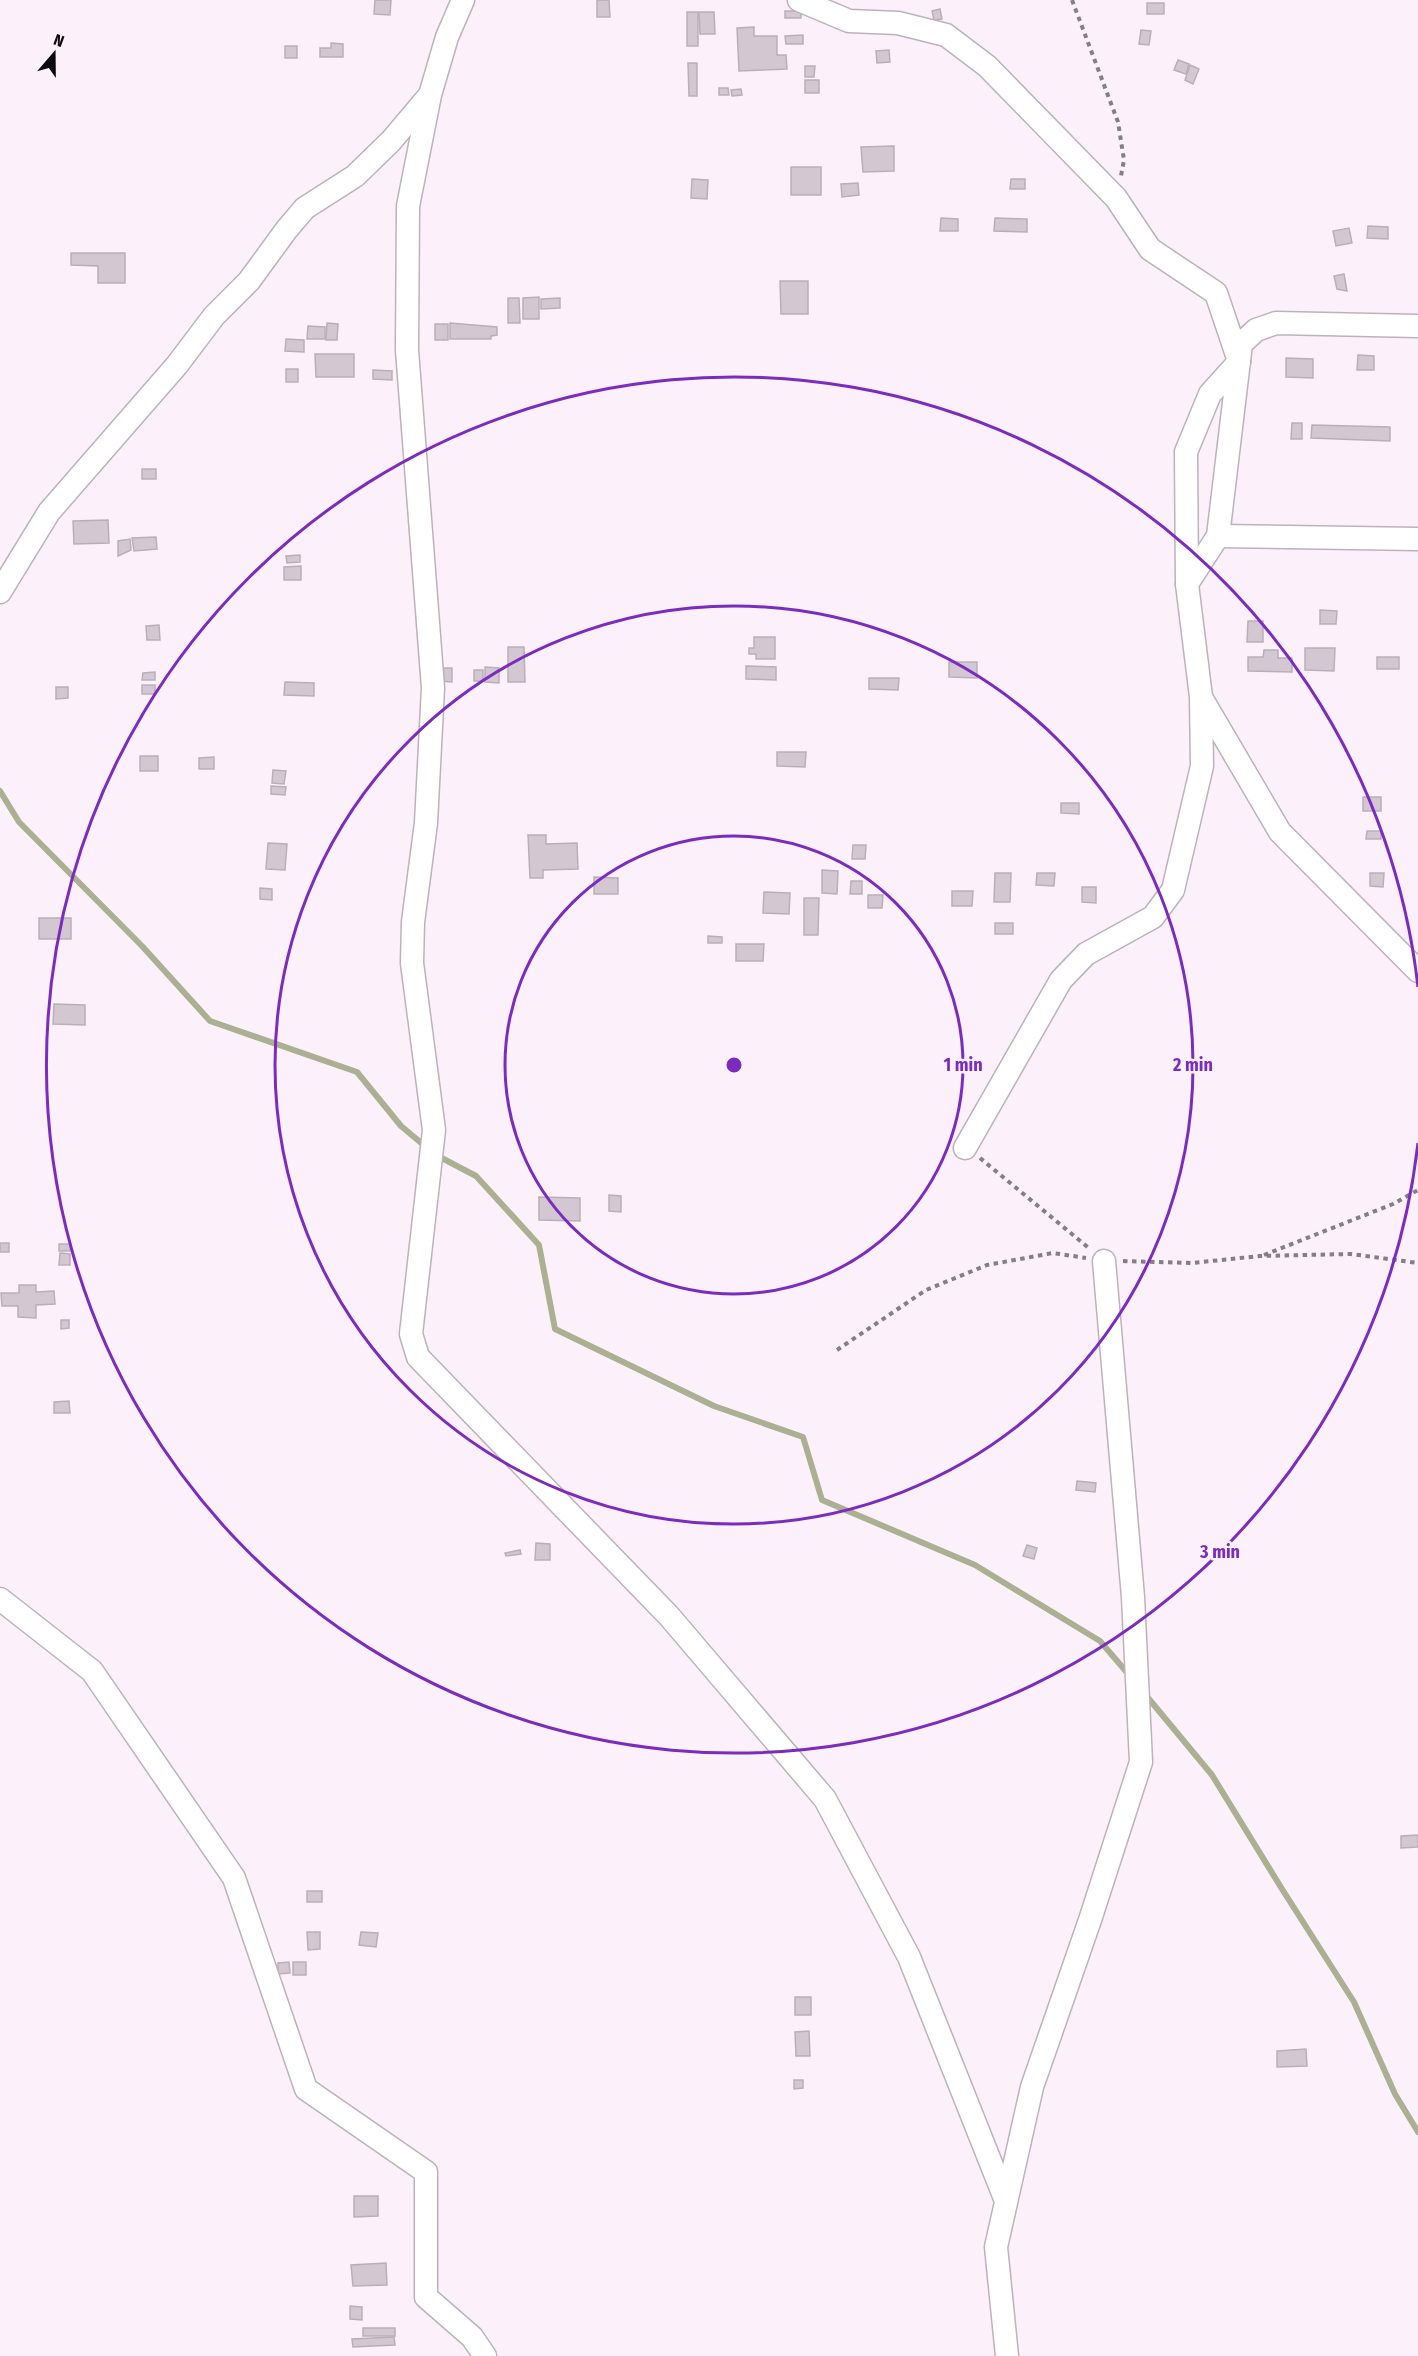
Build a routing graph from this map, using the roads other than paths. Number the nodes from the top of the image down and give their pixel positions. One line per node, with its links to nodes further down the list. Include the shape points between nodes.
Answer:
1 (462, 0): 3 (street)
2 (799, 0): 5 (street, via 849,21 898,23 946,35 987,66 1116,198 1150,249 1216,293)
3 (430, 94): 9 (street, via 355,176 305,208 249,280 214,316 177,365 49,512); 15 (street, via 408,206 407,350 433,688 426,823 413,922 412,963 434,1130 411,1334 418,1358 669,1616 825,1799 909,1957)
4 (1418, 326): 5 (street, via 1276,323 1256,330 1241,344)
5 (1239, 362): 6 (street); 8 (street, via 1210,394 1186,452)
6 (1218, 536): 7 (street); 8 (street)
7 (1418, 539)
8 (1187, 584): 10 (street)
9 (0, 592)
10 (1201, 698): 11 (street, via 1280,832); 12 (street, via 1202,766 1173,890 1153,917 1086,954 1061,980)
11 (1418, 971)
12 (965, 1148)
13 (1104, 1261): 15 (street, via 1133,1597 1141,1762 1032,2087)
14 (0, 1599): 16 (street, via 92,1671 234,1878 306,2089 426,2172 426,2297 472,2337)
15 (1006, 2201): 17 (street, via 996,2247)
16 (485, 2356)
17 (1007, 2356)

